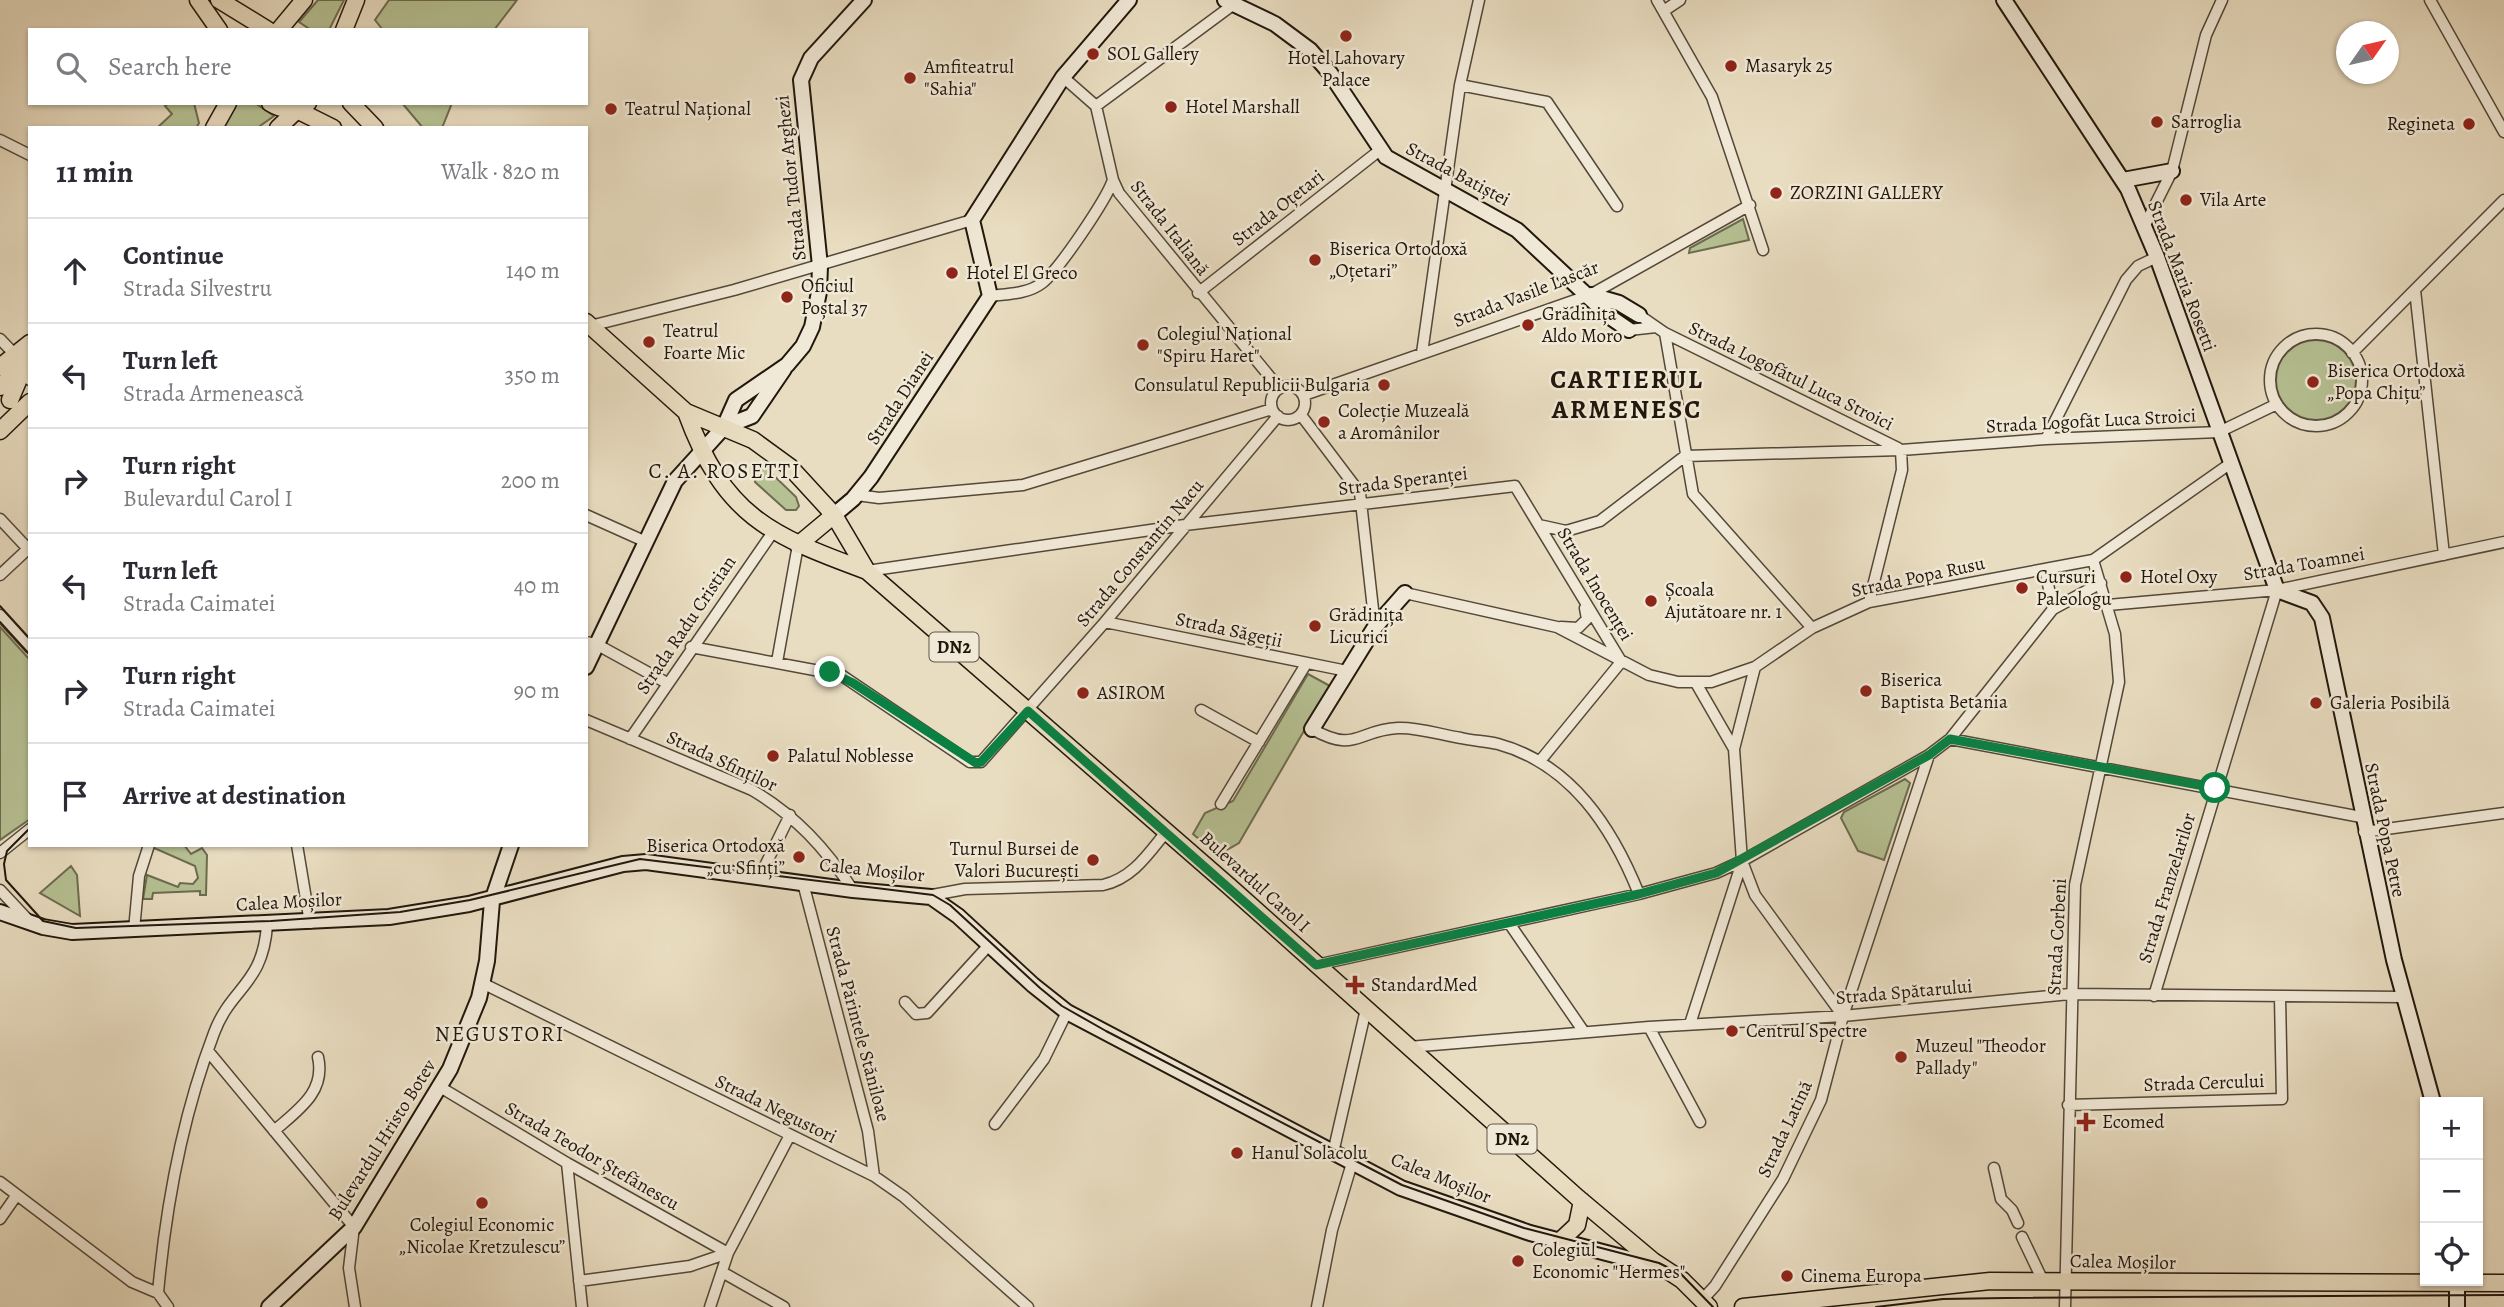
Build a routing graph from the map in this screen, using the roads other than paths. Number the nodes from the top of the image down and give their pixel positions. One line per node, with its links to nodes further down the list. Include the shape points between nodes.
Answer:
1 (198, 0): 15 (main road)
2 (219, 0): 16 (main road)
3 (304, 0): 17 (main road)
4 (356, 0): 18 (main road)
5 (864, 0): 45 (street, Strada Tudor Arghezi, via 811,58 801,80)
6 (1129, 0): 19 (street)
7 (1657, 0): 14 (street)
8 (1679, 0): 14 (street)
9 (2004, 0): 36 (street, Strada Maria Rosetti)
10 (2222, 0): 34 (street, via 2206,35)
11 (2430, 0): 30 (street)
12 (1476, 1): 20 (street)
13 (1230, 2): 24 (street); 32 (street, Strada Batiștei, via 1286,30 1310,50)
14 (1665, 10): 39 (street, via 1712,97)
15 (218, 28)
16 (265, 28)
17 (281, 28)
18 (345, 28)
19 (1063, 77): 24 (street); 41 (street)
20 (1460, 85): 37 (street); 40 (street, via 1547,102)
21 (227, 105): 26 (main road)
22 (274, 105): 25 (main road)
23 (353, 105): 29 (main road)
24 (1096, 106): 35 (street, Strada Italiană)
25 (303, 107): 27 (main road); 28 (main road)
26 (215, 126)
27 (280, 126)
28 (330, 126)
29 (373, 126)
30 (2504, 132)
31 (0, 140): 33 (street)
32 (1380, 150): 37 (street, Strada Batiștei, via 1394,163); 47 (street, Strada Oțetari)
33 (28, 154)
34 (2172, 171): 36 (street); 42 (street)
35 (1112, 180): 47 (street, Strada Italiană); 49 (street, via 1106,197 1042,283 1025,291)
36 (2123, 180): 42 (street, Strada Maria Rosetti)
37 (1444, 188): 48 (street, Strada Batiștei, via 1517,230); 55 (street)
38 (2504, 200): 46 (street)
39 (1750, 205): 43 (street); 48 (street, Strada Vasile Lascăr)
40 (1617, 206)
41 (972, 220): 45 (street); 49 (street)
42 (2144, 227): 44 (street, Strada Maria Rosetti)
43 (1763, 250)
44 (2157, 257): 72 (street, Strada Maria Rosetti); 73 (street, via 2132,271)
45 (820, 266): 51 (street); 58 (street, Strada Tudor Arghezi, via 812,327)
46 (2415, 290): 56 (street); 91 (street)
47 (1198, 293): 62 (street, Strada Italiană)
48 (1590, 295): 50 (street, Strada Batiștei, via 1619,303); 52 (street, Strada Batiștei); 55 (street, Strada Vasile Lascăr)
49 (990, 296): 78 (street, Strada Dianei)
50 (1639, 315): 53 (street)
51 (588, 324): 67 (main road, DN2)
52 (1629, 330): 53 (street)
53 (1660, 330): 74 (street, Strada Logofătul Luca Stroici); 76 (street)
54 (0, 339): 57 (street)
55 (1422, 353): 63 (street, Strada Vasile Lascăr)
56 (2351, 353): 66 (street, via 2326,336 2306,336 2290,343 2271,370); 66 (street, via 2360,371 2361,388 2341,418 2326,425 2306,425 2290,418)
57 (22, 357): 59 (main road); 60 (street); 64 (main road)
58 (787, 365): 70 (street, Strada Tudor Arghezi, via 736,400); 70 (street, Strada Tudor Arghezi, via 757,411)
59 (0, 367)
60 (28, 374)
61 (28, 381): 64 (main road)
62 (1279, 388): 63 (street, via 1296,387); 68 (street, via 1272,397)
63 (1304, 395): 69 (street)
64 (3, 399)
65 (28, 404): 71 (main road)
66 (2277, 404): 72 (street, Strada Logofăt Luca Stroici)
67 (686, 412): 70 (main road, DN2); 75 (main road, DN2)
68 (1275, 412): 69 (street, via 1289,420); 78 (street, via 1023,485 879,498); 83 (street, Strada Constantin Nacu)
69 (1301, 415): 79 (street, via 1352,478)
70 (724, 427): 75 (street); 80 (main road, DN2, via 753,440 790,467)
71 (0, 431)
72 (2219, 432): 73 (street, Strada Logofăt Luca Stroici); 77 (street, Strada Maria Rosetti)
73 (2046, 439): 74 (street, Strada Logofăt Luca Stroici)
74 (1901, 450): 76 (street); 100 (street, via 1902,470)
75 (701, 452): 85 (main road, DN2, via 735,498); 86 (street, via 667,492)
76 (1685, 456): 84 (street, via 1600,521 1566,531); 107 (street, via 1689,485 1698,502)
77 (2231, 463): 92 (street); 97 (street, Strada Maria Rosetti)
78 (857, 495): 80 (street, Strada Dianei)
79 (1363, 503): 83 (street, Strada Speranței); 84 (street, Strada Speranței, via 1515,486); 105 (street)
80 (834, 515): 88 (main road); 94 (main road, DN2)
81 (588, 516): 86 (street)
82 (0, 519): 89 (street)
83 (1185, 525): 94 (street, Strada Speranței); 104 (street, Strada Constantin Nacu)
84 (1539, 525): 99 (street, Strada Inocenței)
85 (773, 532): 88 (main road, DN2); 110 (street, Strada Radu Cristian)
86 (644, 541): 108 (street)
87 (2504, 542): 91 (street, Strada Toamnei)
88 (798, 545): 94 (main road, DN2); 111 (street)
89 (28, 548)
90 (28, 550): 95 (street)
91 (2444, 555): 97 (street, Strada Toamnei)
92 (2093, 560): 93 (street, Strada Popa Rusu); 96 (street, Strada Corbeni)
93 (2045, 569): 100 (street, Strada Popa Rusu); 102 (street)
94 (867, 571): 119 (main road, Bulevardul Carol I / DN2)
95 (0, 575)
96 (2101, 583): 101 (street, Strada Corbeni); 102 (street)
97 (2277, 590): 101 (street, Strada Toamnei); 129 (street, Strada Franzelarilor); 133 (street, Strada Popa Petre, via 2312,604 2322,618)
98 (1405, 593): 105 (street); 106 (street, Strada Popa Rusu)
99 (1584, 600): 106 (street, via 1587,619 1578,628); 112 (street, Strada Inocenței)
100 (1869, 602): 107 (street, Strada Popa Rusu)
101 (2108, 605): 128 (street, Strada Corbeni, via 2119,682)
102 (2053, 609): 123 (street)
103 (0, 615): 109 (street)
104 (1105, 622): 113 (street, Strada Săgeții); 119 (street, Strada Constantin Nacu)
105 (1376, 627): 115 (street)
106 (1557, 627): 112 (street, Strada Popa Rusu)
107 (1812, 628): 114 (street, Strada Popa Rusu)
108 (591, 643): 116 (street)
109 (28, 646)
110 (691, 647): 111 (street); 116 (street, Strada Radu Cristian)
111 (777, 662): 119 (street, Strada Constantin Nacu, via 841,675 976,763)
112 (1621, 662): 117 (street, Strada Popa Rusu, via 1649,675); 127 (street)
113 (1306, 664): 115 (street, Strada Săgeții); 124 (street)
114 (1755, 667): 117 (street, Strada Popa Rusu, via 1726,680); 125 (street)
115 (1348, 671): 121 (street)
116 (667, 683): 122 (street, Strada Radu Cristian)
117 (1696, 683): 125 (street)
118 (1201, 710): 124 (street)
119 (1028, 711): 135 (main road, Bulevardul Carol I / DN2)
120 (588, 721): 122 (street, Strada Sfinților)
121 (1312, 729): 127 (street, via 1349,741 1401,728 1497,744)
122 (630, 739): 132 (street, Strada Sfinților, via 752,790)
123 (1950, 739): 126 (street); 128 (street)
124 (1259, 742): 130 (street)
125 (1734, 749): 140 (street)
126 (1929, 755): 140 (street); 167 (street, Strada Latină)
127 (1540, 761): 147 (street, via 1592,807 1620,851)
128 (2101, 767): 129 (street); 160 (street, Strada Corbeni, via 2075,885)
129 (2215, 788): 133 (street); 161 (street, Strada Franzelarilor)
130 (1221, 804)
131 (2504, 813): 133 (street)
132 (790, 815): 141 (street); 145 (street, Strada Sfinților, via 816,839)
133 (2363, 825): 163 (street, Strada Popa Petre)
134 (28, 830): 139 (street)
135 (1166, 832): 144 (street, via 1127,877 1117,881); 158 (main road, Bulevardul Carol I / DN2)
136 (148, 847): 156 (street, via 139,876)
137 (297, 847): 152 (street)
138 (510, 847): 149 (street, Bulevardul Hristo Botev)
139 (2, 850)
140 (1742, 861): 147 (street); 167 (street, via 1755,895); 168 (street)
141 (759, 878): 143 (street, Calea Moșilor); 149 (street, Calea Moșilor, via 635,862)
142 (0, 879): 146 (street)
143 (803, 883): 145 (street, Calea Moșilor); 185 (street, Strada Părintele Stăniloae, via 868,1131)
144 (965, 889): 148 (street); 150 (street)
145 (853, 890): 148 (street, Calea Moșilor)
146 (2, 892): 154 (street)
147 (1639, 894): 153 (street)
148 (927, 896): 150 (street, Calea Moșilor)
149 (493, 898): 152 (street, Calea Moșilor, via 389,917); 159 (street, Bulevardul Hristo Botev)
150 (949, 908): 157 (street, Calea Moșilor)
151 (0, 912): 154 (street, Calea Moșilor)
152 (310, 923): 155 (street, Calea Moșilor)
153 (1509, 923): 158 (street); 170 (street)
154 (32, 924): 156 (street, Calea Moșilor, via 72,932)
155 (267, 925): 156 (street, Calea Moșilor); 172 (street, via 256,972 217,1025)
156 (134, 930)
157 (989, 945): 164 (street, via 927,1013 916,1014); 166 (street, Calea Moșilor)
158 (1316, 965): 165 (main road, Bulevardul Carol I / DN2)
159 (482, 983): 174 (street, Bulevardul Hristo Botev, via 467,1033); 180 (street, Strada Negustori)
160 (2070, 994): 161 (street, Strada Spătarului); 167 (street, Strada Spătarului); 176 (street, Strada Corbeni)
161 (2154, 996): 162 (street, Strada Spătarului)
162 (2280, 997): 163 (street, Strada Spătarului); 176 (street, Strada Cercului, via 2282,1099)
163 (2402, 997): 175 (street, Strada Popa Petre)
164 (905, 1002)
165 (1366, 1009): 171 (main road, Bulevardul Carol I / DN2); 181 (street)
166 (1067, 1012): 178 (street, via 1044,1059); 181 (street, Calea Moșilor)
167 (1843, 1016): 168 (street, Strada Spătarului); 205 (street, Strada Latină, via 1821,1100 1783,1178)
168 (1690, 1024): 169 (street, Strada Spătarului)
169 (1649, 1027): 170 (street, Strada Spătarului); 177 (street)
170 (1584, 1032): 171 (street, Strada Spătarului)
171 (1409, 1047): 188 (main road, Bulevardul Carol I / DN2)
172 (208, 1051): 179 (street); 204 (street, via 188,1110 173,1180)
173 (318, 1057): 179 (street, via 318,1085)
174 (440, 1087): 182 (street, Strada Teodor Ștefănescu); 191 (street, Bulevardul Hristo Botev)
175 (2432, 1097)
176 (2068, 1105): 199 (street, Strada Corbeni)
177 (1700, 1122)
178 (995, 1124)
179 (274, 1131): 191 (street)
180 (790, 1135): 185 (street, Strada Negustori); 194 (street)
181 (1333, 1153): 183 (street, Calea Moșilor)
182 (567, 1163): 194 (street, Strada Teodor Ștefănescu); 197 (street)
183 (1352, 1163): 193 (street, Calea Moșilor, via 1401,1188); 213 (street, via 1332,1230)
184 (1994, 1168): 190 (street, via 2001,1199)
185 (874, 1175): 212 (street, Strada Negustori)
186 (0, 1182): 187 (street)
187 (16, 1196): 189 (street); 204 (street, via 132,1282)
188 (1582, 1201): 193 (main road, via 1577,1225); 195 (main road, Bulevardul Carol I / DN2)
189 (0, 1219)
190 (2018, 1223)
191 (354, 1227): 207 (street, Bulevardul Hristo Botev); 208 (street, via 349,1268)
192 (2022, 1237): 198 (street)
193 (1560, 1241): 195 (street, Calea Moșilor)
194 (728, 1253): 196 (street); 197 (street, via 690,1266)
195 (1661, 1267): 205 (main road, Bulevardul Carol I / DN2, via 1682,1280)
196 (722, 1272): 210 (street); 211 (street)
197 (579, 1281): 209 (street)
198 (2043, 1282): 199 (main road, Calea Moșilor); 214 (main road, Calea Moșilor, via 1957,1283)
199 (2065, 1282): 200 (main road, Calea Moșilor); 215 (street, Strada Corbeni)
200 (2420, 1283)
201 (2483, 1283): 202 (main road, Calea Moșilor)
202 (2504, 1283)
203 (2457, 1286): 216 (street)
204 (158, 1293): 206 (street)
205 (1705, 1304)
206 (168, 1307)
207 (268, 1307)
208 (355, 1307)
209 (582, 1307)
210 (710, 1307)
211 (784, 1307)
212 (1028, 1307)
213 (1317, 1307)
214 (1743, 1307)
215 (2065, 1307)
216 (2457, 1307)

